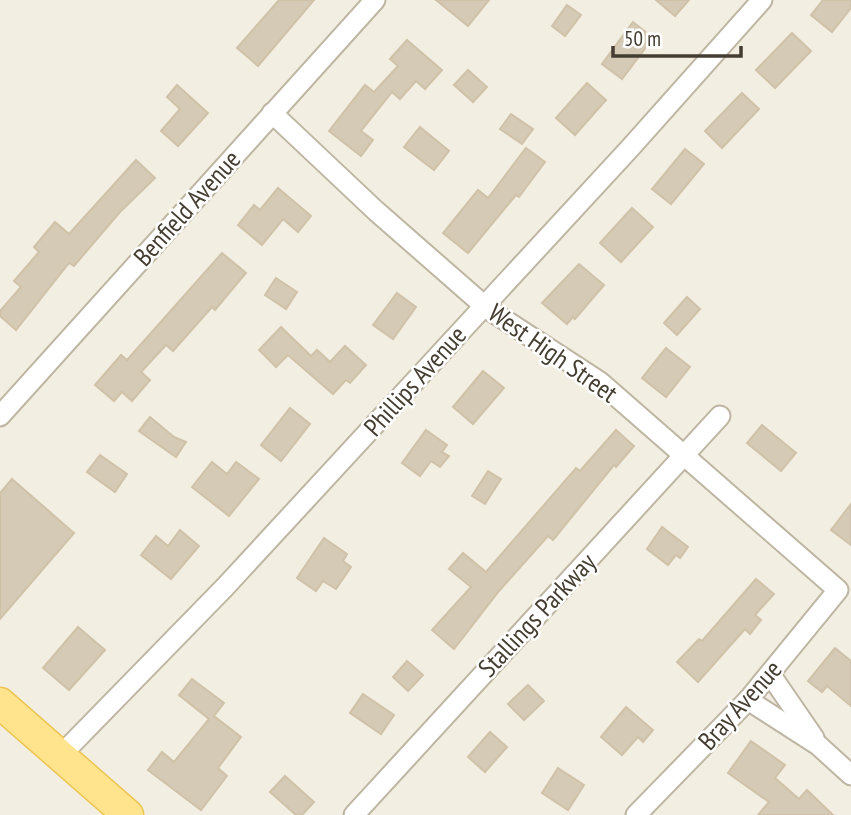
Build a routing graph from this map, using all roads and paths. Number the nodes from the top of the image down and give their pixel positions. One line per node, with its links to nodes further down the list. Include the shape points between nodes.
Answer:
1 (375, 0): 3 (street, Benfield Avenue)
2 (762, 0): 4 (street, Phillips Avenue)
3 (272, 113): 4 (street, West High Street); 5 (street, Benfield Avenue)
4 (484, 305): 7 (street, West High Street, via 600,382); 13 (street, Phillips Avenue, via 225,587)
5 (0, 416)
6 (720, 416): 7 (street, Stallings Parkway)
7 (685, 454): 8 (street, West High Street); 16 (street, Stallings Parkway)
8 (838, 590): 9 (street, Bray Avenue)
9 (770, 674): 10 (street, Bray Avenue); 12 (street)
10 (748, 700): 12 (street); 17 (street, Bray Avenue)
11 (0, 703): 13 (main road)
12 (818, 745): 14 (street)
13 (60, 755): 15 (main road)
14 (851, 775)
15 (128, 815)
16 (354, 815)
17 (636, 815)

